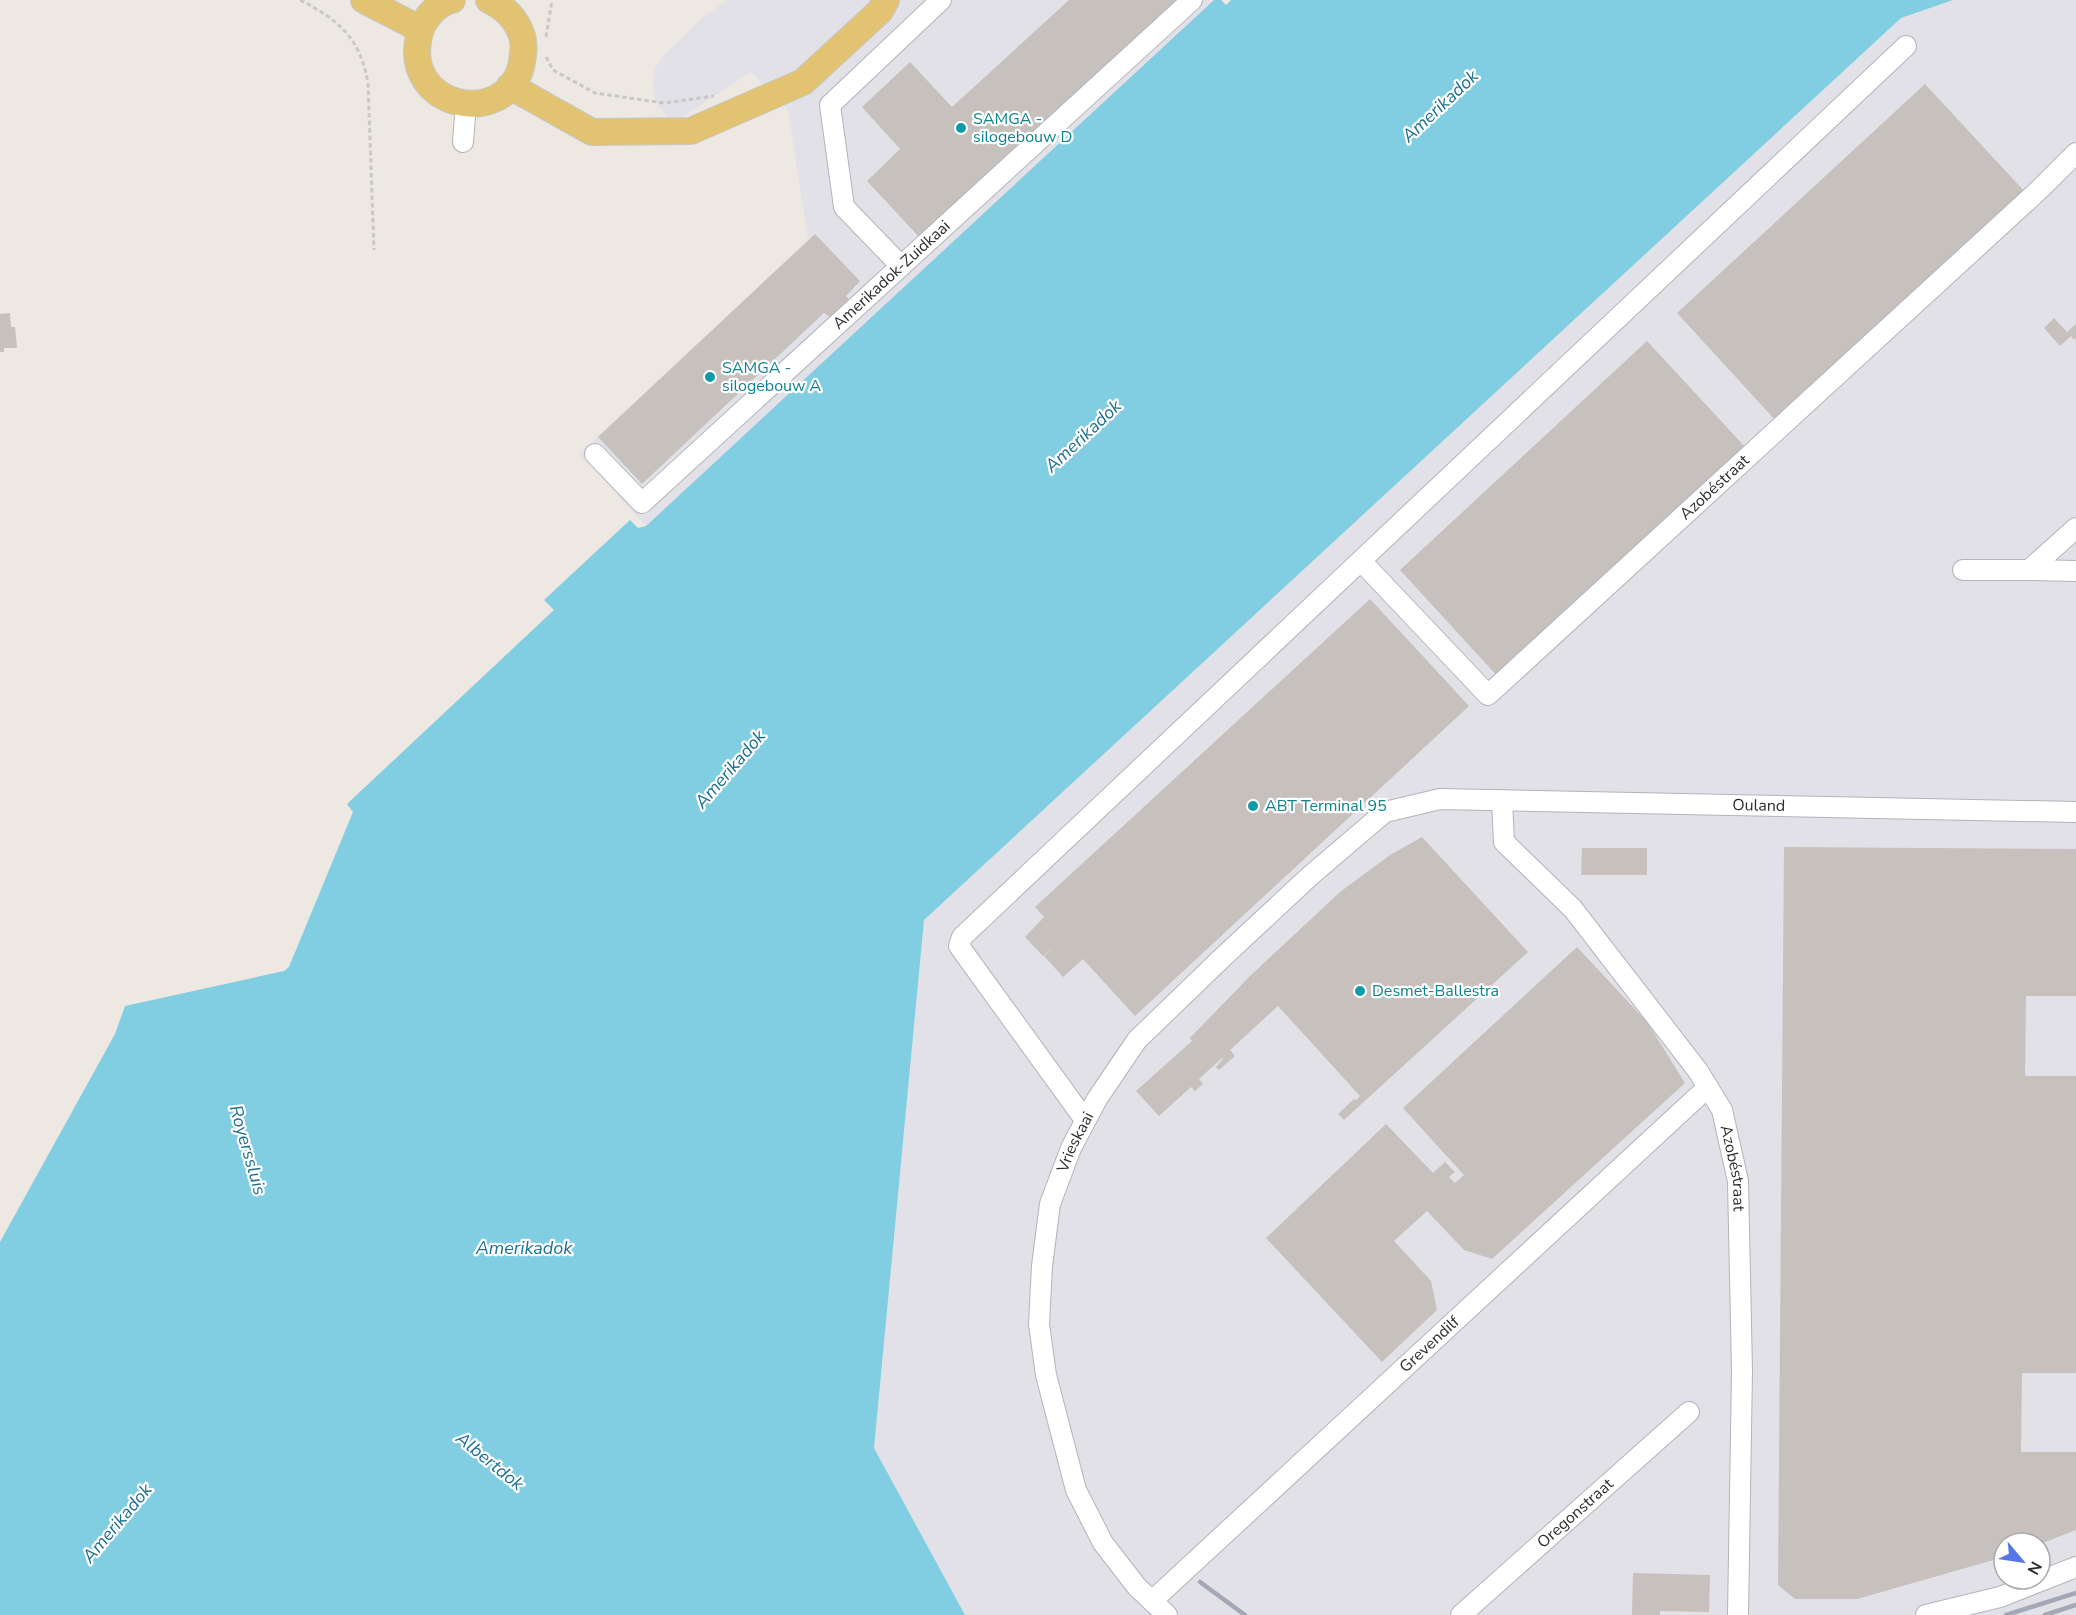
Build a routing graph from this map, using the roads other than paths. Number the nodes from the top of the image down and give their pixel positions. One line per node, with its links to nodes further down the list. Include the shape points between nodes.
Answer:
1 (364, 0): 7 (main road)
2 (452, 0): 7 (main road, via 431,13)
3 (886, 0): 9 (main road, via 880,11 803,82 691,131 592,132)
4 (941, 0): 13 (street, via 830,105 844,207)
5 (1192, 0): 13 (street, Amerikadok-Zuidkaai)
6 (495, 1): 9 (main road, via 515,20 523,38 524,57)
7 (420, 29): 10 (main road, via 416,48 424,80 435,92)
8 (1906, 46): 16 (street)
9 (510, 86): 10 (main road, via 498,97)
10 (466, 104): 11 (street)
11 (463, 142)
12 (2076, 153): 16 (street, Azobéstraat, via 1488,695)
13 (901, 266): 14 (street, Amerikadok-Zuidkaai, via 642,503)
14 (595, 454)
15 (2076, 528): 18 (street)
16 (1360, 561): 24 (street, via 962,937 959,946)
17 (1963, 570): 18 (street)
18 (2030, 570): 19 (street)
19 (2076, 571)
20 (1440, 799): 21 (street, Ouland); 24 (street, Vrieskaai, via 1385,812 1310,876 1137,1040)
21 (1502, 800): 22 (street, Ouland); 23 (street, Azobéstraat, via 1504,842 1573,909)
22 (2076, 813)
23 (1708, 1087): 27 (street, Grevendilf); 30 (street, Azobéstraat, via 1722,1110 1738,1181 1742,1371)
24 (1085, 1120): 27 (street, Vrieskaai, via 1050,1204 1039,1324 1046,1374 1076,1490 1103,1543)
25 (1689, 1412): 29 (street, Oregonstraat)
26 (2076, 1567): 31 (street, via 2000,1597)
27 (1152, 1601): 28 (street, Vrieskaai)
28 (1167, 1615)
29 (1461, 1615)
30 (1738, 1615)
31 (1926, 1615)

